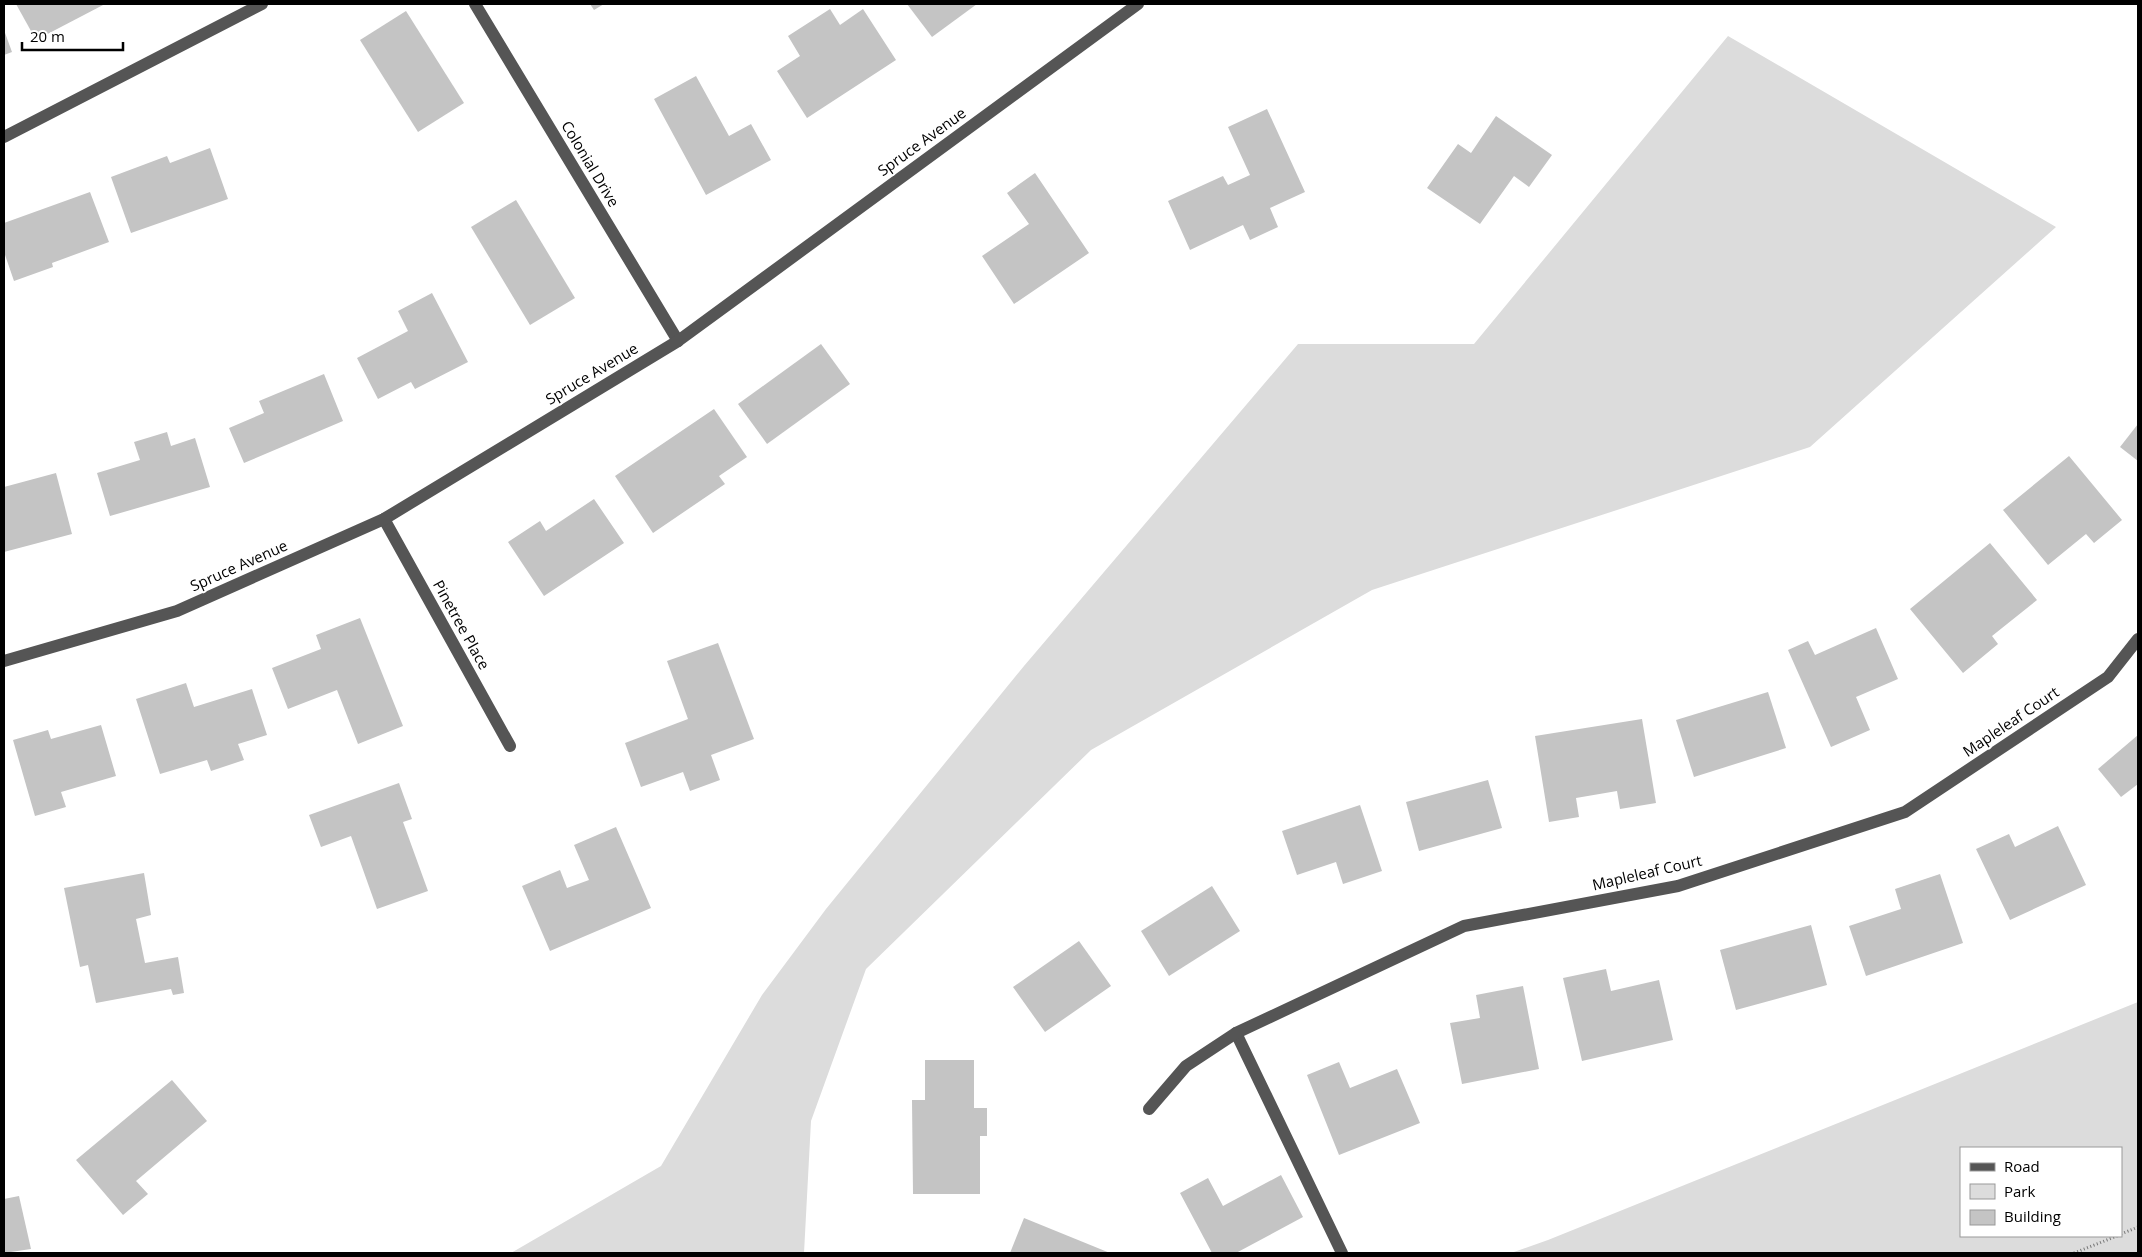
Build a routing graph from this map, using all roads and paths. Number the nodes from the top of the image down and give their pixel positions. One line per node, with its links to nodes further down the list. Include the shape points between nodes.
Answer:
1 (262, 4): 4 (street)
2 (474, 4): 5 (street, Colonial Drive)
3 (1138, 4): 5 (street, Spruce Avenue)
4 (4, 137)
5 (678, 341): 6 (street, Spruce Avenue)
6 (384, 519): 8 (street, Spruce Avenue, via 177,611); 9 (street, Pinetree Place)
7 (2138, 639): 10 (street, Mapleleaf Court, via 2108,676 1906,812 1678,886 1464,926)
8 (4, 661)
9 (510, 746)
10 (1236, 1033): 11 (street, Mapleleaf Court, via 1186,1066); 15 (street)
11 (1149, 1109)
12 (2138, 1227): 13 (path)
13 (2122, 1234)
14 (2114, 1237): 16 (path)
15 (1342, 1253)
16 (2074, 1253)

